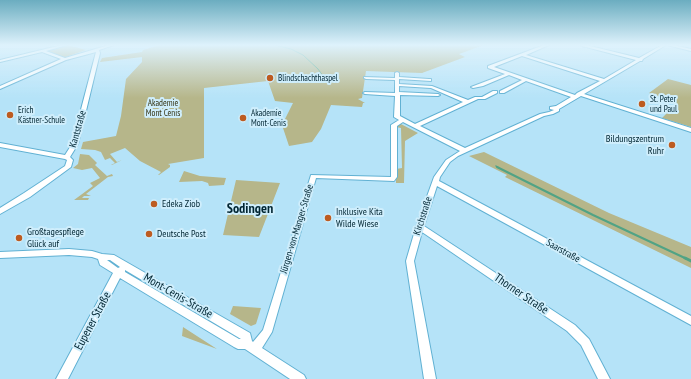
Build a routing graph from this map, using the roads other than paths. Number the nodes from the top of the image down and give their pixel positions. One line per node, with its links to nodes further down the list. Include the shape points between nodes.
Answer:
1 (59, 63): 14 (street)
2 (95, 63): 27 (street, Kantstraße, via 75,144)
3 (502, 63): 6 (street, via 490,67)
4 (547, 63): 11 (street)
5 (635, 63): 11 (street, Kirchstraße)
6 (508, 74): 10 (street); 13 (street)
7 (397, 77): 8 (street); 9 (street); 12 (street)
8 (366, 78)
9 (429, 80)
10 (525, 80): 16 (street); 20 (street)
11 (603, 80): 20 (street, Kirchstraße)
12 (398, 86): 18 (street); 21 (street, via 432,87)
13 (473, 87)
14 (0, 88)
15 (495, 92): 21 (street)
16 (502, 92)
17 (365, 93): 18 (street)
18 (398, 94): 19 (street); 22 (street, via 397,117)
19 (438, 95)
20 (577, 96): 24 (street); 26 (street, Kirchstraße, via 555,111)
21 (467, 102): 23 (street)
22 (402, 120): 23 (street); 36 (street, Jürgen-von-Manger-Straße, via 394,125 392,180 313,176 266,332)
23 (415, 126): 26 (street)
24 (691, 130)
25 (0, 145): 27 (street)
26 (464, 150): 28 (street, Kirchstraße, via 448,161)
27 (66, 157): 29 (street, Kantstraße, via 70,160 68,166)
28 (435, 182): 30 (street, Kirchstraße); 35 (street, Saarstraße)
29 (0, 211)
30 (420, 227): 39 (street, Kirchstraße, via 410,261); 40 (street, Thorner Straße, via 571,328 585,342)
31 (0, 255): 32 (street, Mont-Cenis-Straße, via 69,252)
32 (102, 257): 33 (street, Mont-Cenis-Straße, via 111,257); 34 (street, Mont-Cenis-Straße, via 103,263)
33 (127, 266): 34 (street, Eupener Straße); 36 (street, Mont-Cenis-Straße, via 246,336)
34 (118, 272): 36 (street, Mont-Cenis-Straße, via 238,344); 37 (street, Eupener Straße)
35 (691, 321)
36 (251, 346): 38 (street, Mont-Cenis-Straße)
37 (62, 379)
38 (300, 379)
39 (430, 379)
40 (604, 379)

